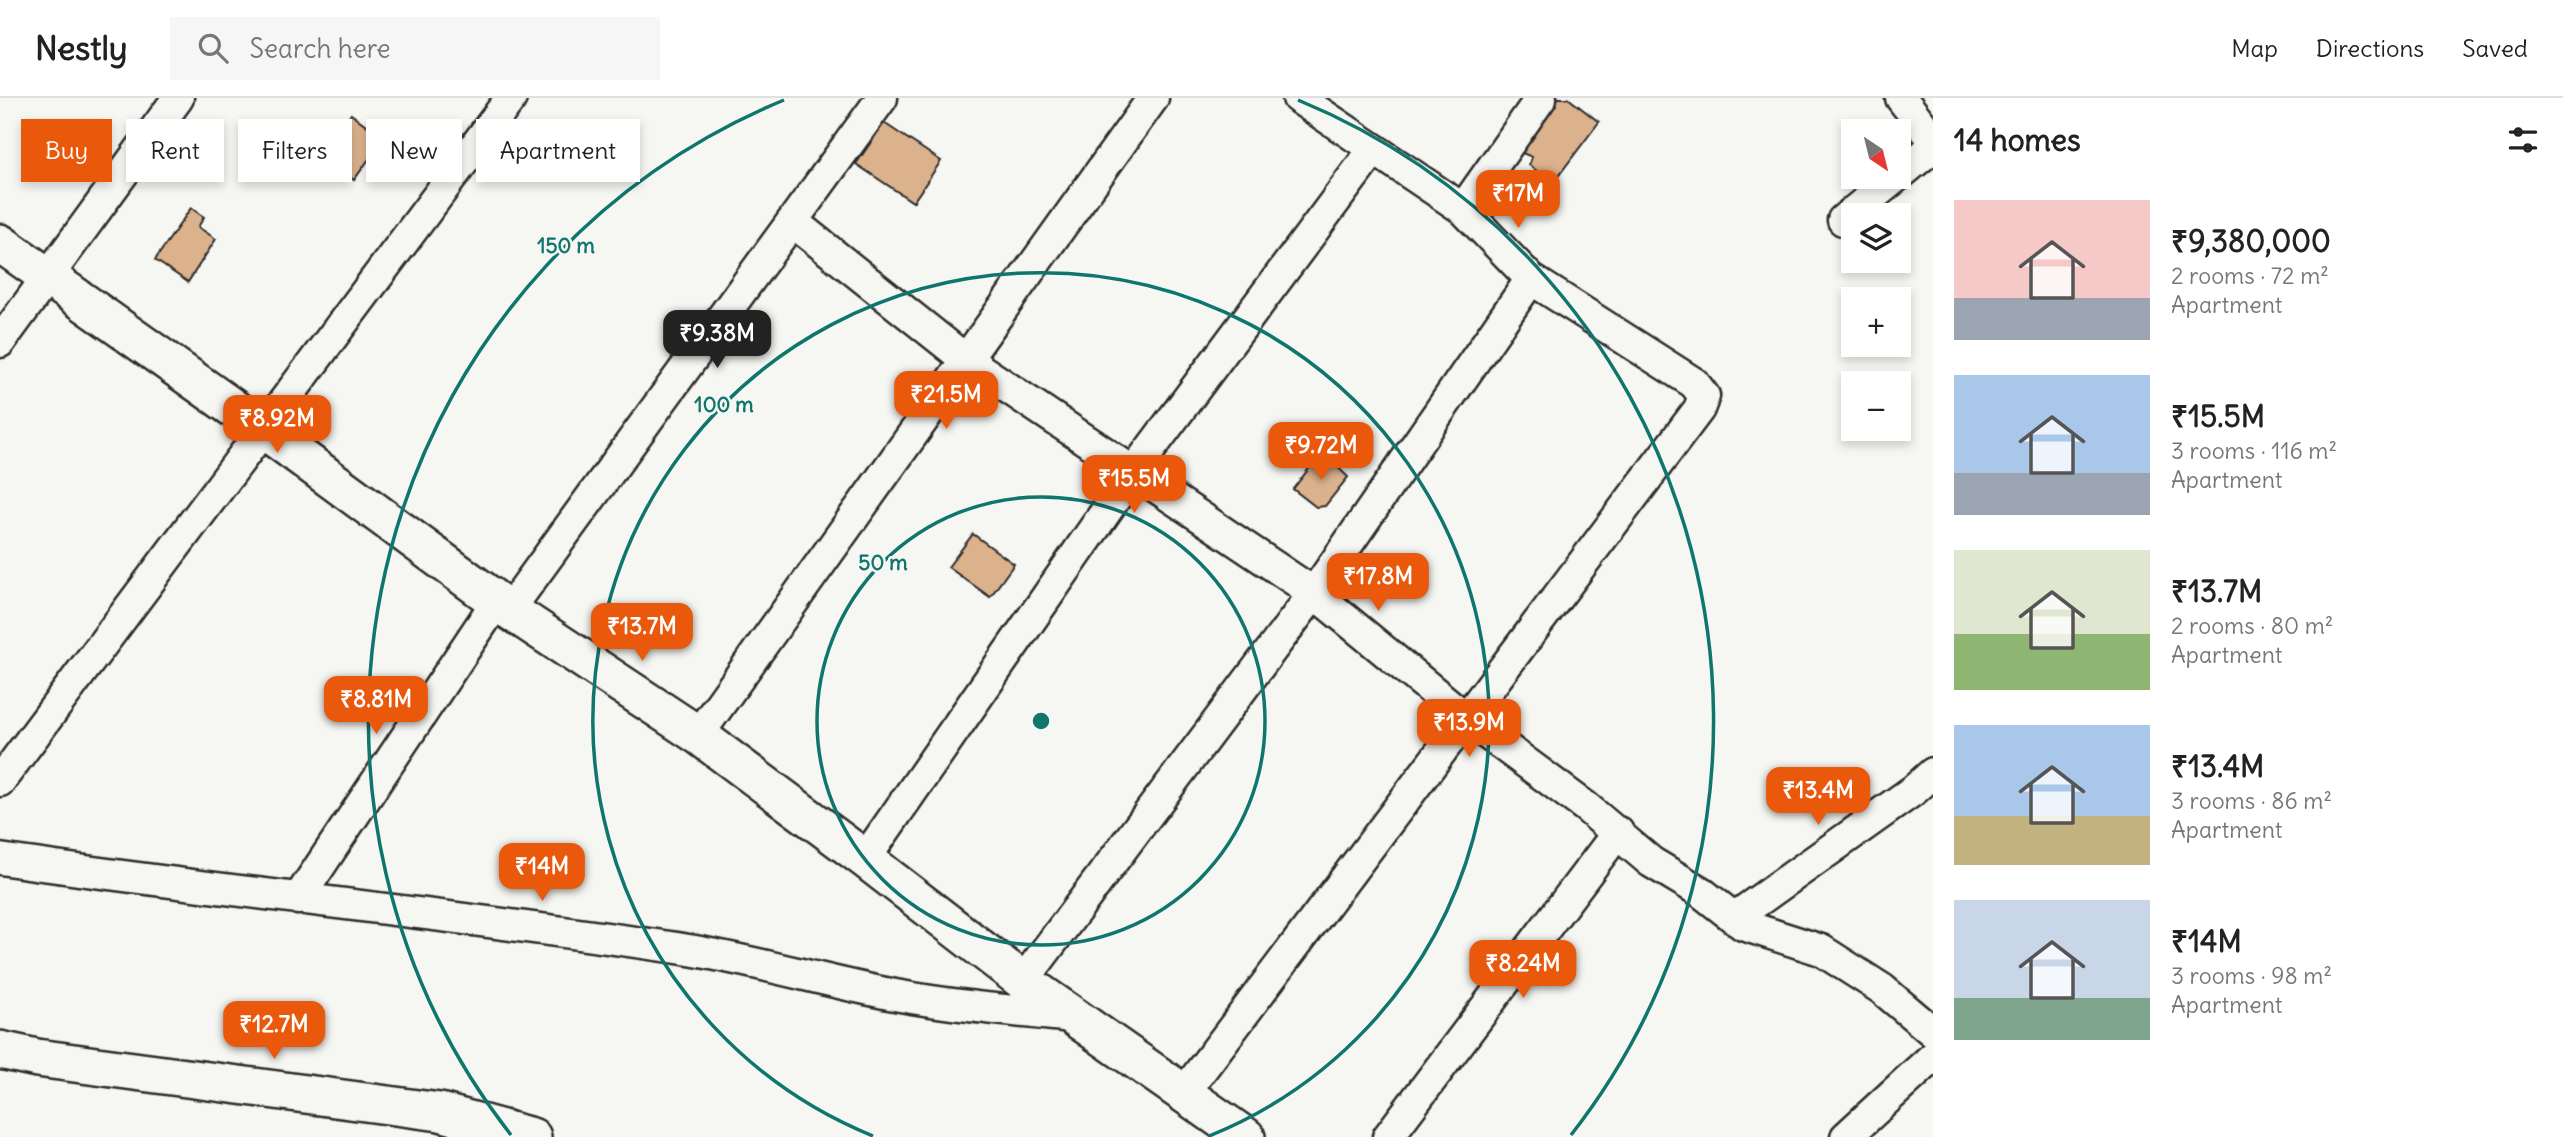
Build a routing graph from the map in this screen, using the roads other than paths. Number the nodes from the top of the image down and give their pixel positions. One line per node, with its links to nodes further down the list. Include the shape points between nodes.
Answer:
1 (178, 98): 17 (street)
2 (511, 98): 21 (street)
3 (882, 98): 15 (street)
4 (1153, 98): 20 (street)
5 (1298, 98): 10 (street)
6 (1541, 98): 14 (street)
7 (1901, 98): 8 (street)
8 (1933, 139)
9 (1933, 147): 11 (street)
10 (1374, 149): 14 (street); 22 (street)
11 (1911, 165)
12 (1882, 189): 13 (street)
13 (1864, 203)
14 (1462, 209): 18 (street)
15 (793, 222): 20 (street); 24 (street)
16 (0, 243): 17 (street)
17 (48, 278): 19 (street); 21 (street)
18 (1531, 279): 23 (street); 25 (street, via 1694,383 1703,396 1699,409)
19 (0, 342)
20 (965, 359): 22 (street); 26 (street)
21 (264, 430): 24 (street); 28 (street)
22 (1134, 471): 23 (street); 31 (street)
23 (1314, 593): 25 (street); 34 (street)
24 (503, 606): 26 (street); 32 (street)
25 (1467, 719): 29 (street); 39 (street)
26 (698, 735): 31 (street)
27 (1933, 773): 33 (street)
28 (0, 781)
29 (1618, 832): 33 (street, via 1651,862); 42 (street)
30 (0, 859): 32 (street)
31 (865, 859): 34 (street)
32 (298, 899): 35 (street, via 681,948 896,995)
33 (1734, 918): 36 (street, via 1743,925 1822,950 1882,989)
34 (1023, 981): 35 (street)
35 (1074, 1017): 39 (street)
36 (1933, 1032)
37 (0, 1050): 40 (street, via 440,1112)
38 (1933, 1058): 43 (street)
39 (1184, 1093): 41 (street)
40 (532, 1137)
41 (1246, 1137)
42 (1388, 1137)
43 (1846, 1137)

